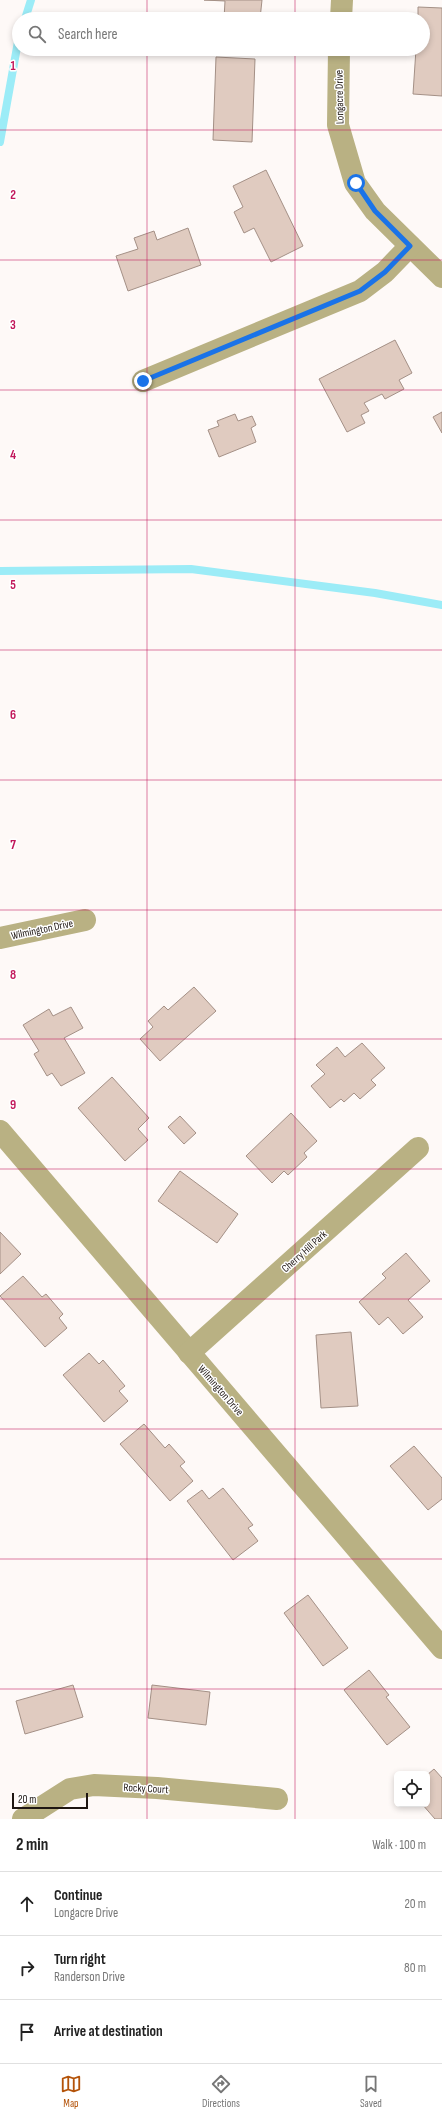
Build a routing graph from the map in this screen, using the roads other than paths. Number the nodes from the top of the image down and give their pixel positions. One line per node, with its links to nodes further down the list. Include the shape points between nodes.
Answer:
1 (342, 0): 2 (street)
2 (341, 12)
3 (339, 56): 4 (street, Longacre Drive, via 338,125 356,183 375,211)
4 (410, 246): 5 (street, Longacre Drive); 6 (street, via 385,272 360,291)
5 (442, 277)
6 (143, 381)
7 (85, 920): 8 (street, Wilmington Drive)
8 (0, 938)
9 (0, 1131): 11 (street, Wilmington Drive)
10 (418, 1148): 11 (street, Cherry Hill Park)
11 (190, 1353): 12 (street, Wilmington Drive)
12 (442, 1648)
13 (277, 1799): 14 (street, Rocky Court, via 94,1785 70,1789)
14 (23, 1819)

